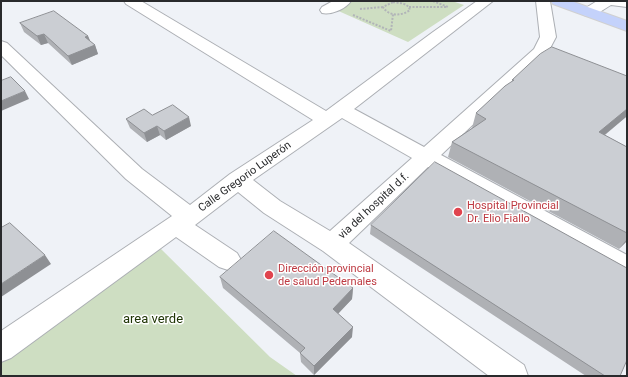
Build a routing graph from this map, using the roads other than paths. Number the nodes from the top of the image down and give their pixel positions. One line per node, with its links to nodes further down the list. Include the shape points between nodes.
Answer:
1 (131, 1): 13 (street)
2 (344, 1): 9 (street)
3 (543, 1): 14 (street, via del hospital d.f., via 549,54)
4 (558, 1): 10 (main road)
5 (607, 1): 10 (street)
6 (612, 1): 7 (street)
7 (627, 3)
8 (473, 5): 13 (street, Calle Gregorio Luperón)
9 (327, 10)
10 (589, 12): 11 (main road)
11 (627, 26)
12 (1, 46): 16 (street)
13 (333, 114): 14 (street); 15 (street, Calle Gregorio Luperón)
14 (426, 157): 17 (street, via del hospital d.f.); 19 (street)
15 (238, 180): 16 (street, Calle Gregorio Luperón); 17 (street, via 272,207)
16 (183, 221): 18 (street); 20 (street, Calle Gregorio Luperón)
17 (332, 244): 21 (street, via del hospital d.f.)
18 (228, 260)
19 (627, 267)
20 (1, 348)
21 (513, 376)

